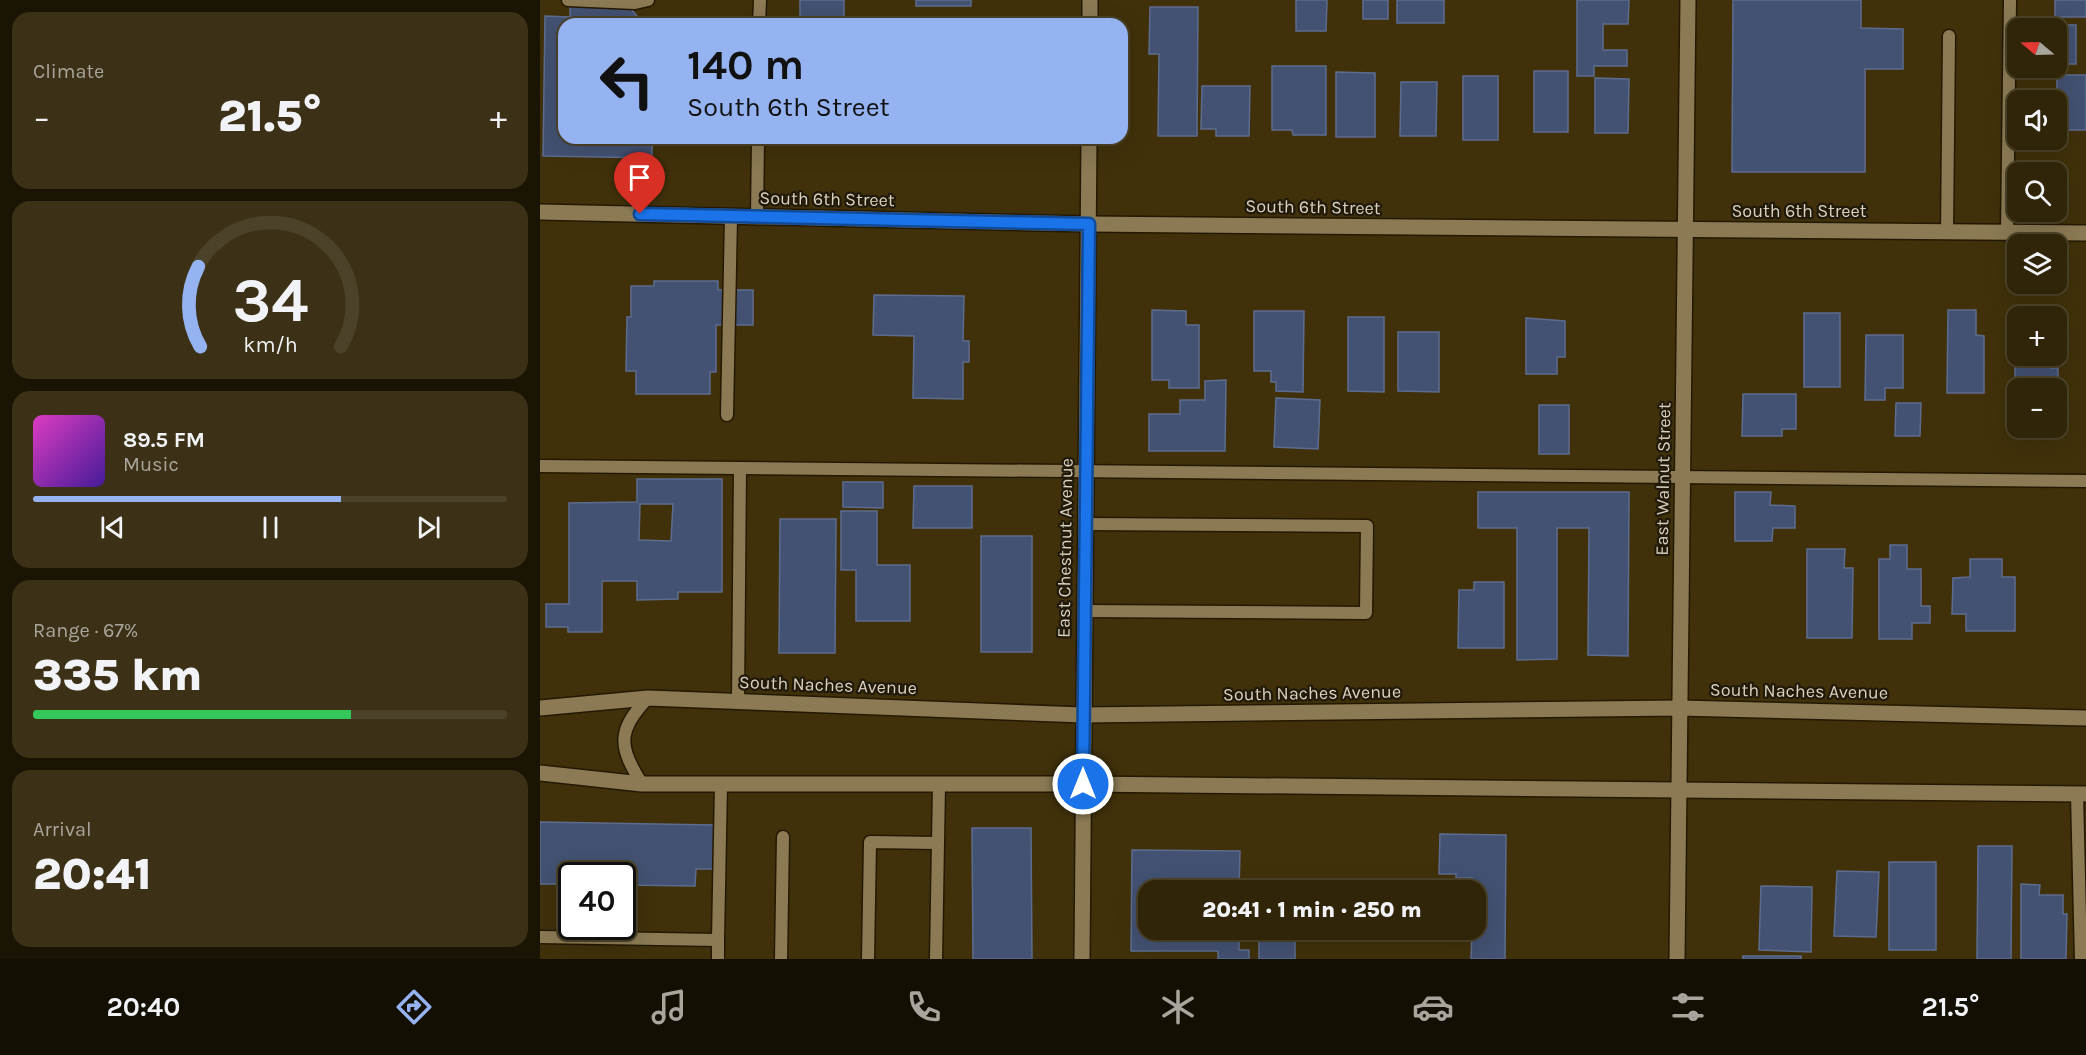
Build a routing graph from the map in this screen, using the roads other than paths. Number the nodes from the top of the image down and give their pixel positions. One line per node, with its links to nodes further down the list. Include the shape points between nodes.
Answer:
1 (568, 0): 2 (lane)
2 (648, 0)
3 (760, 0): 7 (lane)
4 (1090, 0): 8 (street)
5 (1688, 0): 16 (street, East Walnut Street)
6 (2010, 0): 18 (lane)
7 (759, 18)
8 (1090, 18)
9 (1949, 36): 17 (lane)
10 (758, 144): 14 (lane)
11 (1089, 144): 15 (street, East Chestnut Avenue)
12 (540, 212): 13 (street, South 6th Street)
13 (731, 217): 14 (street, South 6th Street); 20 (lane)
14 (757, 217): 15 (street, South 6th Street)
15 (1089, 224): 16 (street, South 6th Street); 23 (street, East Chestnut Avenue)
16 (1685, 230): 17 (street, South 6th Street); 24 (street, East Walnut Street)
17 (1947, 232): 18 (street, South 6th Street)
18 (2007, 232): 19 (street, South 6th Street)
19 (2086, 233)
20 (727, 415)
21 (540, 466): 22 (lane)
22 (740, 468): 23 (lane); 29 (lane)
23 (1086, 472): 24 (lane); 26 (street, East Chestnut Avenue)
24 (1682, 477): 25 (lane); 31 (street, East Walnut Street)
25 (2086, 481)
26 (1085, 524): 27 (street, East Chestnut Avenue); 27 (lane, via 1367,526 1367,592 1366,614)
27 (1084, 612): 32 (street, East Chestnut Avenue)
28 (648, 698): 29 (street, South Naches Avenue); 30 (street, South Naches Avenue); 35 (lane, via 631,715 623,736 626,758)
29 (738, 701): 32 (street, South Naches Avenue)
30 (540, 708)
31 (1678, 708): 32 (street, South Naches Avenue); 33 (street, South Naches Avenue); 39 (street, East Walnut Street)
32 (1083, 715): 38 (street, East Chestnut Avenue)
33 (2086, 718)
34 (540, 773): 35 (street)
35 (642, 784): 36 (street)
36 (721, 784): 37 (street); 44 (lane)
37 (939, 784): 38 (street); 42 (lane)
38 (1083, 784): 39 (street); 49 (street, East Chestnut Avenue)
39 (1677, 789): 40 (street); 50 (street, East Walnut Street)
40 (2081, 794): 51 (lane)
41 (783, 837): 46 (lane)
42 (938, 843): 47 (lane, via 870,842); 48 (lane)
43 (540, 937): 44 (lane)
44 (718, 940): 45 (lane)
45 (718, 959)
46 (781, 959)
47 (868, 959)
48 (936, 959)
49 (1082, 959)
50 (1677, 959)
51 (2081, 959)

